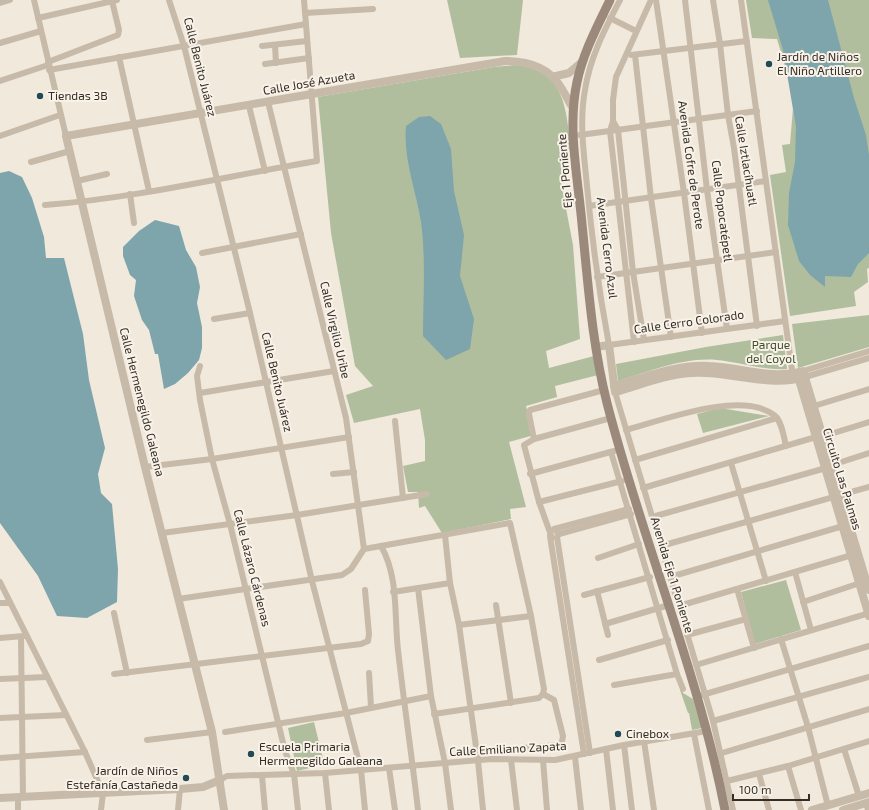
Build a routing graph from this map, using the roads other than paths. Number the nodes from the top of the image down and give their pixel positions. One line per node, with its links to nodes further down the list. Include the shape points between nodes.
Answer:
1 (10, 0): 13 (street)
2 (34, 0): 16 (street, Calle Hermenegildo Galeana)
3 (170, 0): 26 (street, Calle Benito Juárez)
4 (304, 0): 15 (street)
5 (610, 0): 34 (main road, Eje 1 Poniente)
6 (620, 0): 17 (street, Avenida Cerro Azul)
7 (651, 0): 20 (street)
8 (656, 0): 29 (street, Avenida Cofre de Perote)
9 (685, 0): 28 (street, Calle Popocatépetl)
10 (713, 0): 24 (street, Calle Iztlacíhuatl)
11 (741, 0): 21 (street)
12 (114, 1): 16 (street); 37 (street, via 118,35)
13 (0, 3)
14 (373, 9): 15 (street)
15 (305, 13): 18 (street)
16 (38, 18): 19 (street, Calle Hermenegildo Galeana)
17 (610, 18): 20 (street); 55 (street, Avenida Cerro Azul, via 597,45)
18 (306, 24): 22 (street); 26 (street)
19 (41, 31): 23 (street); 37 (street, Calle Hermenegildo Galeana)
20 (636, 31): 31 (street)
21 (747, 40): 24 (street); 44 (street)
22 (308, 41): 25 (street); 33 (street)
23 (0, 43)
24 (720, 44): 28 (street); 47 (street, Calle Iztlacíhuatl)
25 (275, 45): 27 (street); 35 (street)
26 (184, 46): 32 (street); 45 (street, Calle Benito Juárez)
27 (262, 46)
28 (692, 48): 29 (street); 48 (street, Calle Popocatépetl)
29 (664, 51): 30 (street); 50 (street, Avenida Cofre de Perote)
30 (635, 55): 31 (street); 52 (street)
31 (626, 56): 49 (street, via 614,87)
32 (119, 57): 37 (street); 51 (street)
33 (309, 58): 35 (street); 40 (street)
34 (583, 61): 38 (street, via 569,73); 43 (main road, Eje 1 Poniente)
35 (276, 63): 36 (street)
36 (265, 64)
37 (48, 66): 39 (street); 46 (street, Calle Hermenegildo Galeana)
38 (552, 77): 40 (street, Calle José Azueta, via 530,63 504,61); 43 (street, Calle José Azueta, via 560,84)
39 (0, 81)
40 (312, 95): 41 (street, Calle José Azueta); 60 (street, via 317,161)
41 (268, 102): 42 (street, Calle José Azueta); 60 (street, Calle Virgilio Uribe)
42 (249, 106): 45 (street, Calle José Azueta); 61 (street)
43 (574, 108): 55 (main road, Eje 1 Poniente)
44 (757, 111): 47 (street); 65 (street)
45 (201, 114): 51 (street, Calle José Azueta); 63 (street, Calle Benito Juárez)
46 (60, 115): 56 (street); 57 (street, Calle Hermenegildo Galeana)
47 (728, 115): 48 (street); 66 (street, Calle Iztlacíhuatl)
48 (700, 119): 50 (street); 67 (street, Calle Popocatépetl)
49 (613, 121): 53 (street); 54 (street)
50 (674, 122): 52 (street); 69 (street, Avenida Cofre de Perote)
51 (134, 125): 57 (street, Calle José Azueta); 68 (street)
52 (643, 126): 53 (street); 71 (street)
53 (618, 130): 54 (street); 72 (street)
54 (610, 131): 55 (street); 74 (street)
55 (575, 135): 76 (street, Avenida Cerro Azul); 101 (main road, Eje 1 Poniente)
56 (0, 136)
57 (66, 136): 58 (street, Calle Hermenegildo Galeana)
58 (70, 151): 59 (street); 64 (street, Calle Hermenegildo Galeana)
59 (31, 162)
60 (285, 167): 61 (street); 78 (street, Calle Virgilio Uribe)
61 (265, 171): 63 (street)
62 (107, 174): 64 (street)
63 (218, 180): 68 (street); 81 (street, Calle Benito Juárez)
64 (77, 181): 73 (street, Calle Hermenegildo Galeana)
65 (766, 181): 66 (street); 82 (street)
66 (739, 185): 67 (street); 84 (street, Calle Iztlacíhuatl)
67 (707, 190): 69 (street); 85 (street, Calle Popocatépetl)
68 (149, 191): 70 (street)
69 (684, 193): 71 (street); 86 (street, Avenida Cofre de Perote)
70 (130, 194): 73 (street); 77 (street)
71 (651, 198): 72 (street); 87 (street)
72 (625, 201): 74 (street); 79 (street)
73 (82, 202): 75 (street); 129 (street, Calle Hermenegildo Galeana)
74 (618, 202): 76 (street); 80 (street)
75 (45, 205)
76 (589, 206): 90 (street, Avenida Cerro Azul)
77 (134, 223)
78 (302, 234): 81 (street); 105 (street, Calle Virgilio Uribe)
79 (629, 239): 80 (street); 88 (street)
80 (622, 240): 89 (street)
81 (234, 247): 83 (street); 91 (street, Calle Benito Juárez)
82 (776, 252): 84 (street); 93 (street)
83 (202, 253)
84 (748, 256): 85 (street); 94 (street, Calle Iztlacíhuatl)
85 (716, 260): 86 (street); 95 (street, Calle Popocatépetl)
86 (693, 264): 87 (street); 96 (street, Avenida Cofre de Perote)
87 (662, 268): 88 (street); 97 (street)
88 (633, 272): 89 (street); 98 (street)
89 (626, 273): 90 (street); 99 (street)
90 (597, 277): 100 (street, Avenida Cerro Azul)
91 (250, 313): 92 (street); 107 (street, Calle Benito Juárez)
92 (214, 319)
93 (785, 322): 94 (street, Calle Cerro Colorado); 106 (street)
94 (757, 326): 95 (street, Calle Cerro Colorado)
95 (727, 329): 96 (street, Calle Cerro Colorado)
96 (702, 333): 97 (street, Calle Cerro Colorado)
97 (671, 337): 98 (street, Calle Cerro Colorado)
98 (644, 340): 99 (street, Calle Cerro Colorado)
99 (634, 342): 100 (street, Calle Cerro Colorado)
100 (609, 345): 101 (street, Calle Cerro Colorado); 108 (street, Avenida Cerro Azul)
101 (596, 347): 110 (main road, Avenida Eje 1 Poniente)
102 (869, 350): 106 (street)
103 (869, 358): 106 (street)
104 (200, 366): 111 (street, Calle Lázaro Cárdenas, via 197,376)
105 (334, 371): 107 (street); 118 (street, Calle Virgilio Uribe)
106 (798, 376): 108 (street, via 773,380 692,373); 112 (street, Circuito Las Palmas); 119 (street, Circuito Las Palmas)
107 (265, 383): 111 (street); 122 (street, Calle Benito Juárez)
108 (615, 389): 117 (street, Avenida Eje 1 Poniente)
109 (869, 389): 112 (street)
110 (604, 390): 113 (main road, Avenida Eje 1 Poniente); 120 (street, via 530,410)
111 (200, 393): 125 (street, Calle Lázaro Cárdenas)
112 (814, 406): 119 (street, Circuito Las Palmas)
113 (611, 418): 120 (street); 123 (main road, Avenida Eje 1 Poniente)
114 (777, 418): 117 (street, via 756,408 719,406); 121 (street); 126 (street)
115 (395, 421): 141 (street)
116 (869, 422): 119 (street)
117 (626, 430): 126 (street, Avenida Eje 1 Poniente)
118 (349, 437): 122 (street); 130 (street, Calle Virgilio Uribe)
119 (820, 437): 121 (street); 128 (street, Circuito Las Palmas)
120 (534, 439): 132 (street, via 524,445)
121 (786, 446): 127 (street)
122 (282, 449): 125 (street); 145 (street, Calle Benito Juárez)
123 (616, 450): 132 (street); 133 (main road, Avenida Eje 1 Poniente); 134 (street, Avenida Eje 1 Poniente)
124 (869, 454): 128 (street)
125 (212, 459): 129 (street); 148 (street, Calle Lázaro Cárdenas)
126 (635, 460): 136 (street, Avenida Eje 1 Poniente)
127 (731, 463): 136 (street); 137 (street)
128 (829, 466): 137 (street); 140 (street, Circuito Las Palmas)
129 (146, 467): 150 (street, Calle Hermenegildo Galeana)
130 (354, 472): 131 (street); 143 (street, Calle Virgilio Uribe)
131 (333, 474)
132 (530, 474): 142 (street)
133 (630, 479): 134 (street); 139 (main road, Avenida Eje 1 Poniente)
134 (620, 482): 139 (street, Avenida Eje 1 Poniente); 142 (street)
135 (869, 487): 140 (street)
136 (643, 488): 146 (street, Avenida Eje 1 Poniente)
137 (740, 492): 146 (street); 147 (street)
138 (427, 494): 141 (street)
139 (629, 494): 144 (street, Avenida Eje 1 Poniente); 182 (main road, Avenida Eje 1 Poniente)
140 (838, 496): 147 (street); 149 (street, Circuito Las Palmas); 161 (street, Circuito Las Palmas)
141 (403, 498): 143 (street)
142 (539, 502): 151 (street)
143 (359, 505): 145 (street); 156 (street, Calle Virgilio Uribe)
144 (630, 511): 151 (street); 153 (street, Avenida Eje 1 Poniente)
145 (298, 515): 148 (street); 164 (street, Calle Benito Juárez)
146 (652, 517): 155 (street, Avenida Eje 1 Poniente)
147 (748, 522): 155 (street); 157 (street)
148 (230, 524): 150 (street); 171 (street, Calle Lázaro Cárdenas)
149 (843, 526): 157 (street); 158 (street, Circuito Las Palmas)
150 (162, 533): 177 (street, Calle Hermenegildo Galeana)
151 (554, 534): 247 (street)
152 (445, 535): 154 (street); 167 (street); 187 (street, via 510,523)
153 (639, 544): 159 (street); 162 (street, Avenida Eje 1 Poniente)
154 (381, 546): 156 (street); 175 (street, via 387,557)
155 (661, 546): 163 (street, Avenida Eje 1 Poniente)
156 (364, 549): 164 (street, via 348,573)
157 (757, 551): 163 (street); 165 (street)
158 (852, 555): 160 (street); 168 (street, Circuito Las Palmas)
159 (598, 558)
160 (795, 572): 165 (street); 178 (street)
161 (867, 574): 173 (street, Circuito Las Palmas)
162 (650, 577): 174 (street); 184 (street, Avenida Eje 1 Poniente)
163 (670, 577): 183 (street, Avenida Eje 1 Poniente)
164 (312, 581): 171 (street); 200 (street, Calle Benito Juárez)
165 (766, 581): 170 (street)
166 (0, 582): 180 (street)
167 (450, 582): 169 (street); 190 (street)
168 (860, 582): 178 (street); 186 (street, Circuito Las Palmas)
169 (418, 588): 175 (street); 218 (street)
170 (737, 589): 183 (street); 188 (street)
171 (246, 590): 177 (street); 202 (street, Calle Lázaro Cárdenas)
172 (365, 590): 200 (street, via 368,641)
173 (869, 590)
174 (597, 591): 176 (street); 191 (street)
175 (393, 592): 221 (street)
176 (584, 594)
177 (178, 599): 204 (street, Calle Hermenegildo Galeana)
178 (803, 602): 192 (street)
179 (0, 603): 180 (street)
180 (10, 603): 195 (street)
181 (496, 605): 189 (street)
182 (669, 605): 184 (street); 219 (main road, Avenida Eje 1 Poniente)
183 (679, 606): 194 (street, Avenida Eje 1 Poniente)
184 (659, 608): 191 (street); 197 (street, Avenida Eje 1 Poniente)
185 (114, 613): 207 (street)
186 (869, 614): 192 (street)
187 (531, 616): 189 (street); 217 (street)
188 (746, 619): 194 (street); 201 (street)
189 (498, 620): 190 (street); 222 (street)
190 (459, 624): 224 (street)
191 (605, 624): 193 (street)
192 (811, 630): 198 (street)
193 (608, 635)
194 (687, 635): 205 (street, Avenida Eje 1 Poniente)
195 (24, 636): 196 (street); 211 (street); 213 (street)
196 (0, 638)
197 (668, 640): 203 (street); 210 (street, Avenida Eje 1 Poniente)
198 (781, 640): 201 (street); 206 (street)
199 (869, 646): 206 (street)
200 (329, 648): 202 (street); 226 (street, Calle Benito Juárez)
201 (754, 648): 205 (street)
202 (263, 657): 204 (street); 232 (street, Calle Lázaro Cárdenas)
203 (599, 660)
204 (195, 665): 207 (street); 235 (street, Calle Hermenegildo Galeana)
205 (696, 665): 219 (street, Avenida Eje 1 Poniente)
206 (791, 668): 219 (street); 220 (street)
207 (127, 673): 209 (street)
208 (369, 673): 223 (street)
209 (114, 674)
210 (678, 674): 215 (street); 216 (street, Avenida Eje 1 Poniente)
211 (47, 677): 213 (street); 228 (street)
212 (869, 677): 220 (street)
213 (23, 678): 214 (street); 229 (street)
214 (0, 679)
215 (614, 685)
216 (683, 689)
217 (543, 694): 222 (street, via 539,698); 245 (street, via 554,700 563,736 562,742 558,745)
218 (431, 696): 221 (street); 227 (street)
219 (701, 696): 231 (street, Avenida Eje 1 Poniente); 234 (main road, Avenida Eje 1 Poniente)
220 (800, 698): 231 (street); 233 (street)
221 (405, 700): 223 (street); 257 (street)
222 (511, 703): 224 (street)
223 (371, 707): 226 (street)
224 (470, 707): 227 (street); 245 (street)
225 (869, 709): 233 (street)
226 (346, 713): 232 (street); 259 (street, Calle Benito Juárez)
227 (434, 714): 255 (street)
228 (66, 715): 229 (street); 244 (street)
229 (23, 717): 230 (street); 248 (street)
230 (0, 718)
231 (713, 721): 246 (street, Avenida Eje 1 Poniente)
232 (279, 724): 236 (street); 261 (street, Calle Lázaro Cárdenas, via 285,751)
233 (808, 727): 246 (street); 250 (street)
234 (707, 731): 237 (street, Calle Emiliano Zapata); 293 (main road, Avenida Eje 1 Poniente)
235 (212, 732): 238 (street); 264 (street, Calle Hermenegildo Galeana)
236 (225, 732)
237 (694, 734): 239 (street, Calle Emiliano Zapata); 292 (street)
238 (147, 740)
239 (644, 741): 241 (street, Calle Emiliano Zapata); 291 (street)
240 (869, 741): 243 (street)
241 (624, 745): 242 (street, Calle Emiliano Zapata); 290 (street)
242 (606, 748): 247 (street, Calle Emiliano Zapata); 289 (street)
243 (844, 749): 250 (street); 269 (street)
244 (85, 752): 248 (street); 267 (street)
245 (476, 752): 254 (street)
246 (722, 753): 265 (street, Avenida Eje 1 Poniente)
247 (587, 754): 249 (street, Calle Emiliano Zapata)
248 (22, 757): 251 (street); 270 (street)
249 (575, 757): 253 (street, Calle Emiliano Zapata); 288 (street)
250 (816, 757): 256 (street); 273 (street)
251 (0, 758)
252 (511, 760): 253 (street, Calle Emiliano Zapata); 254 (street, Calle Emiliano Zapata); 286 (street)
253 (543, 760): 287 (street)
254 (478, 761): 255 (street, Calle Emiliano Zapata); 285 (street)
255 (445, 764): 257 (street, Calle Emiliano Zapata); 284 (street)
256 (788, 766): 262 (street); 296 (street)
257 (413, 767): 258 (street, Calle Emiliano Zapata); 283 (street)
258 (389, 768): 259 (street, Calle Emiliano Zapata); 282 (street)
259 (361, 770): 260 (street, Calle Emiliano Zapata); 281 (street, Calle Benito Juárez)
260 (325, 773): 261 (street, Calle Emiliano Zapata); 280 (street)
261 (294, 774): 263 (street, Calle Emiliano Zapata); 279 (street, Calle Lázaro Cárdenas)
262 (759, 774): 265 (street); 295 (street)
263 (262, 776): 264 (street, Calle Emiliano Zapata, via 227,776); 278 (street)
264 (220, 780): 266 (street, via 203,787); 277 (street, Calle Hermenegildo Galeana)
265 (727, 782): 294 (street, Avenida Eje 1 Poniente)
266 (180, 789): 267 (street); 276 (street)
267 (103, 793): 270 (street); 275 (street)
268 (869, 793): 269 (street)
269 (859, 796): 273 (street)
270 (20, 797): 271 (street); 274 (street)
271 (0, 798)
272 (868, 805): 298 (street)
273 (824, 808): 297 (street)
274 (18, 810)
275 (101, 810)
276 (178, 810)
277 (224, 810)
278 (265, 810)
279 (298, 810)
280 (329, 810)
281 (365, 810)
282 (395, 810)
283 (418, 810)
284 (451, 810)
285 (483, 810)
286 (517, 810)
287 (547, 810)
288 (581, 810)
289 (613, 810)
290 (632, 810)
291 (654, 810)
292 (709, 810)
293 (724, 810)
294 (732, 810)
295 (769, 810)
296 (801, 810)
297 (812, 810)
298 (843, 810)

